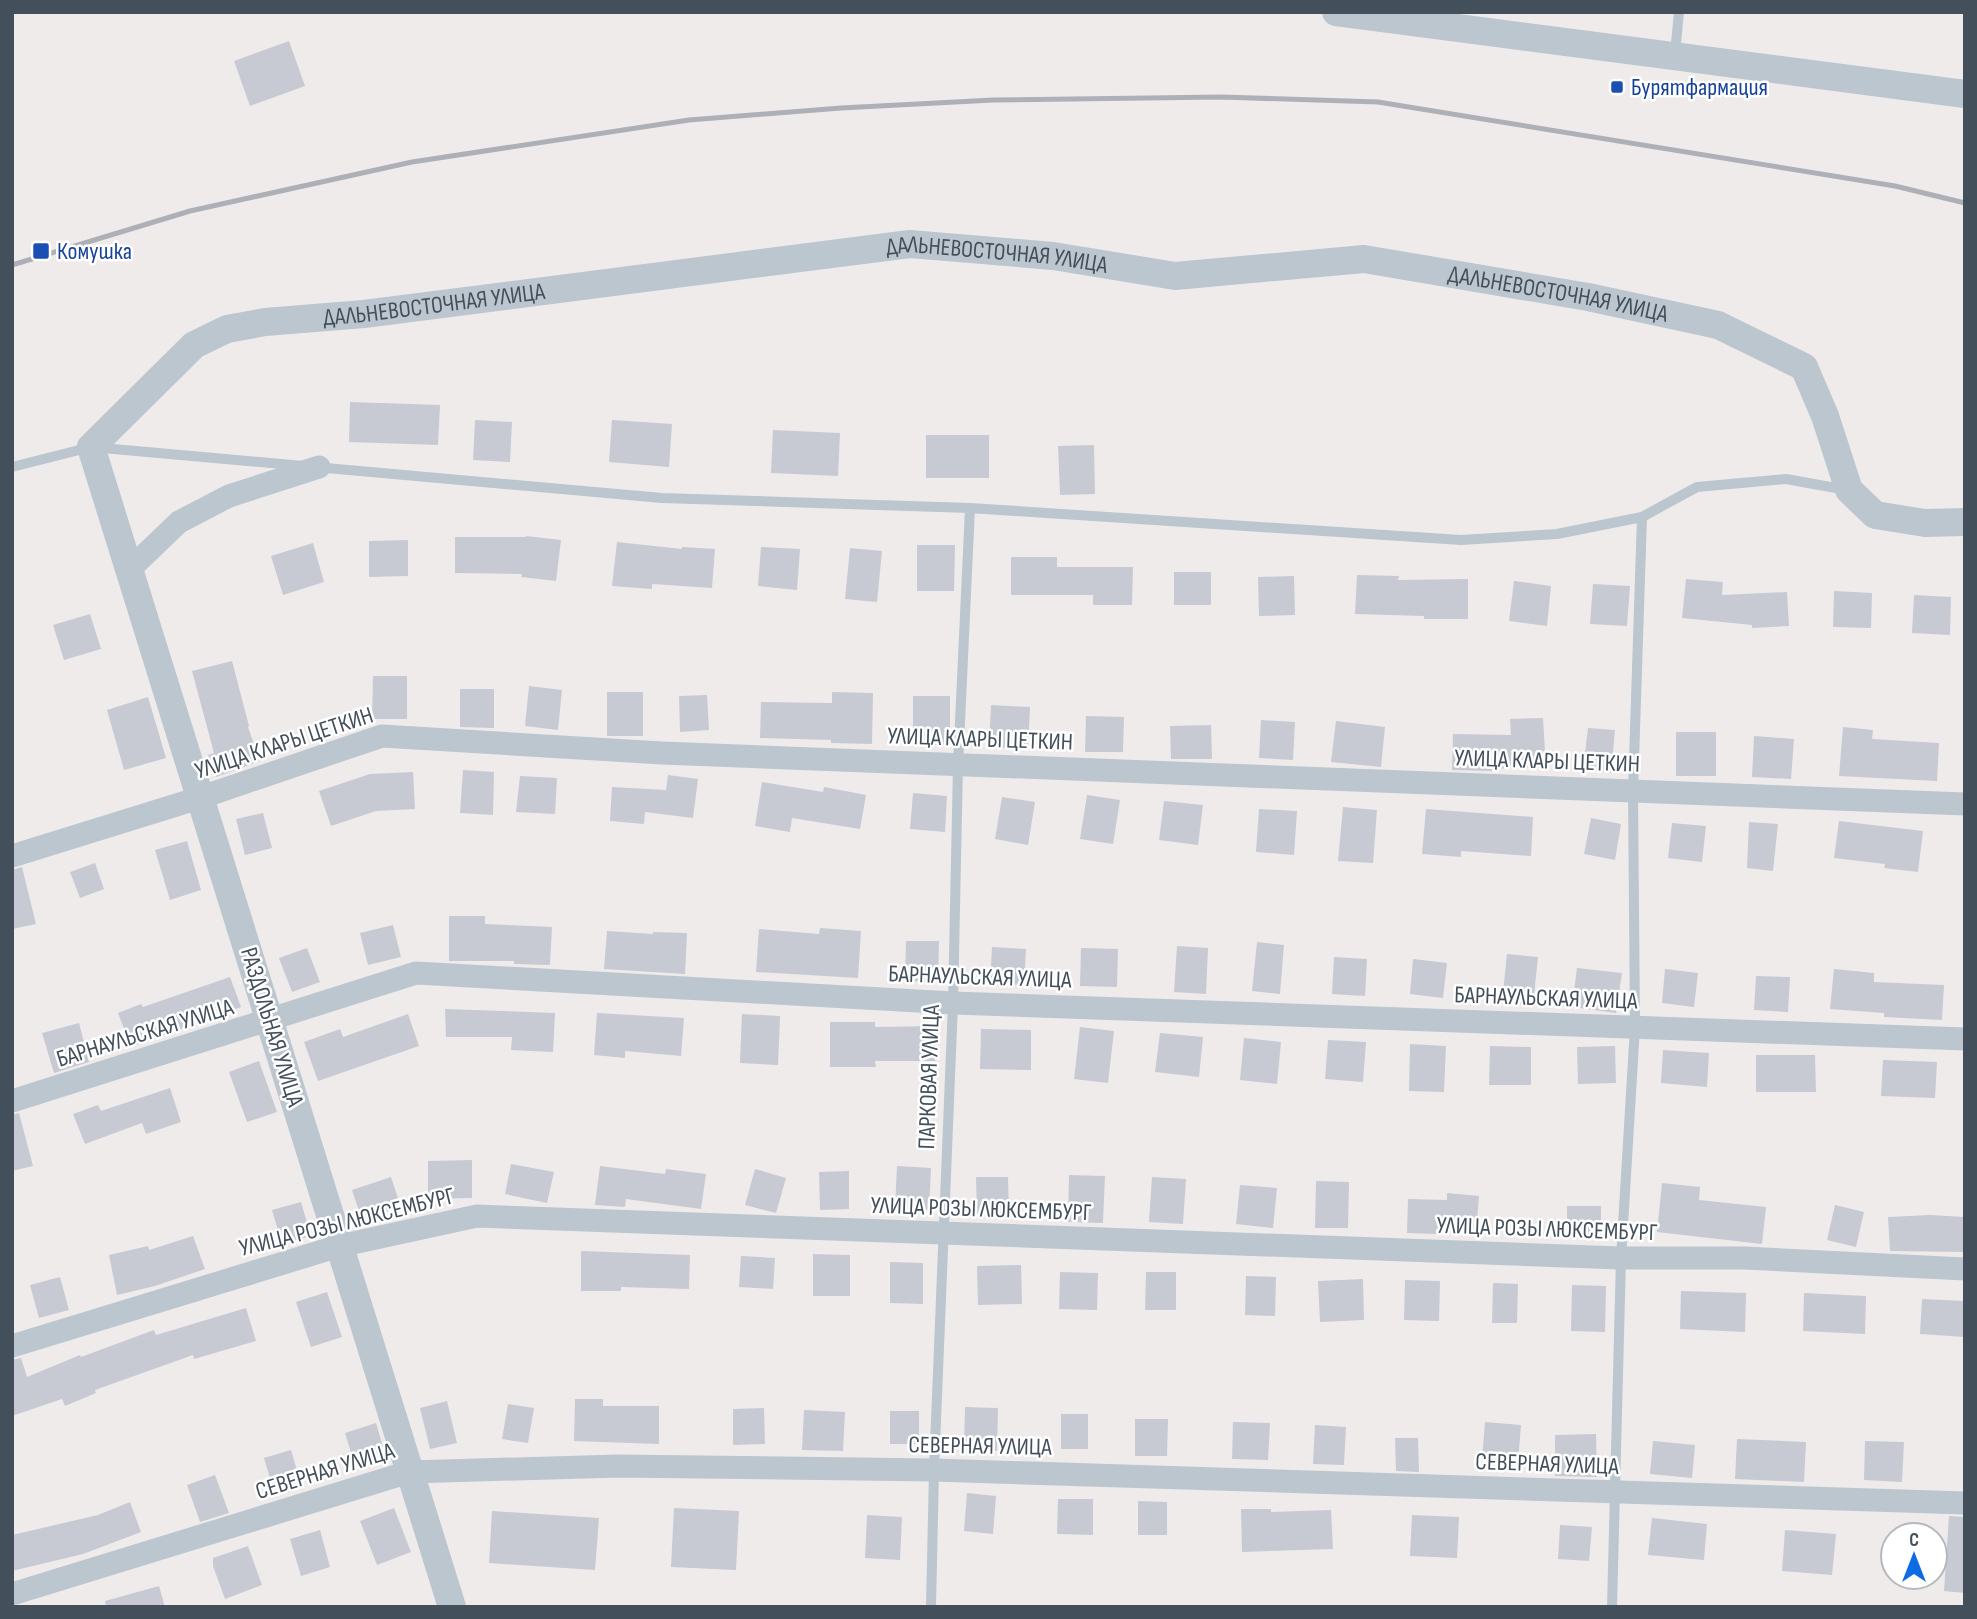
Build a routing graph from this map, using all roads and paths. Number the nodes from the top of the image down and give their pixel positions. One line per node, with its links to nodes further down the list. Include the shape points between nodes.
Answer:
1 (1336, 12): 3 (street)
2 (1679, 12): 4 (lane)
3 (1382, 15): 4 (street)
4 (1674, 57): 5 (street)
5 (1965, 94)
6 (91, 447): 7 (lane); 8 (lane); 9 (street, ДАЛЬНЕВОСТОЧНАЯ УЛИЦА, via 194,345 227,329 910,244 1053,256 1175,276 1364,259 1588,297 1718,325 1804,367); 13 (street, РАЗДОЛЬНАЯ УЛИЦА)
7 (12, 467)
8 (318, 467): 10 (lane, via 663,498); 13 (street, via 229,496 179,522)
9 (1849, 491): 11 (lane, via 1786,479 1697,487); 12 (street, ДАЛЬНЕВОСТОЧНАЯ УЛИЦА, via 1875,515 1925,523)
10 (970, 508): 11 (lane, via 1461,540 1557,534); 14 (lane, ПАРКОВАЯ УЛИЦА)
11 (1642, 517): 15 (lane)
12 (1965, 522)
13 (129, 570): 16 (street, РАЗДОЛЬНАЯ УЛИЦА)
14 (957, 765): 15 (street, УЛИЦА КЛАРЫ ЦЕТКИН); 16 (street, УЛИЦА КЛАРЫ ЦЕТКИН, via 382,736); 19 (lane, ПАРКОВАЯ УЛИЦА)
15 (1633, 791): 17 (street, УЛИЦА КЛАРЫ ЦЕТКИН); 21 (lane)
16 (199, 798): 18 (street, УЛИЦА КЛАРЫ ЦЕТКИН); 20 (street, РАЗДОЛЬНАЯ УЛИЦА)
17 (1965, 804)
18 (12, 856)
19 (953, 1003): 20 (street, БАРНАУЛЬСКАЯ УЛИЦА, via 416,973); 21 (street, БАРНАУЛЬСКАЯ УЛИЦА); 24 (lane, ПАРКОВАЯ УЛИЦА)
20 (271, 1021): 23 (street, БАРНАУЛЬСКАЯ УЛИЦА); 25 (street, РАЗДОЛЬНАЯ УЛИЦА)
21 (1635, 1027): 22 (street, БАРНАУЛЬСКАЯ УЛИЦА); 26 (lane)
22 (1965, 1040)
23 (12, 1101)
24 (944, 1234): 25 (street, УЛИЦА РОЗЫ ЛЮКСЕМБУРГ, via 477,1216); 26 (street, УЛИЦА РОЗЫ ЛЮКСЕМБУРГ); 29 (lane, ПАРКОВАЯ УЛИЦА)
25 (339, 1246): 28 (street, УЛИЦА РОЗЫ ЛЮКСЕМБУРГ); 30 (street, РАЗДОЛЬНАЯ УЛИЦА)
26 (1621, 1258): 27 (street, УЛИЦА РОЗЫ ЛЮКСЕМБУРГ, via 1745,1258); 31 (lane)
27 (1965, 1269)
28 (12, 1346)
29 (934, 1470): 30 (street, СЕВЕРНАЯ УЛИЦА, via 618,1466); 31 (street, СЕВЕРНАЯ УЛИЦА); 35 (lane, ПАРКОВАЯ УЛИЦА)
30 (409, 1472): 33 (street, СЕВЕРНАЯ УЛИЦА); 34 (street, РАЗДОЛЬНАЯ УЛИЦА)
31 (1616, 1493): 32 (street, СЕВЕРНАЯ УЛИЦА); 36 (lane)
32 (1965, 1503)
33 (12, 1594)
34 (452, 1607)
35 (931, 1607)
36 (1612, 1607)

